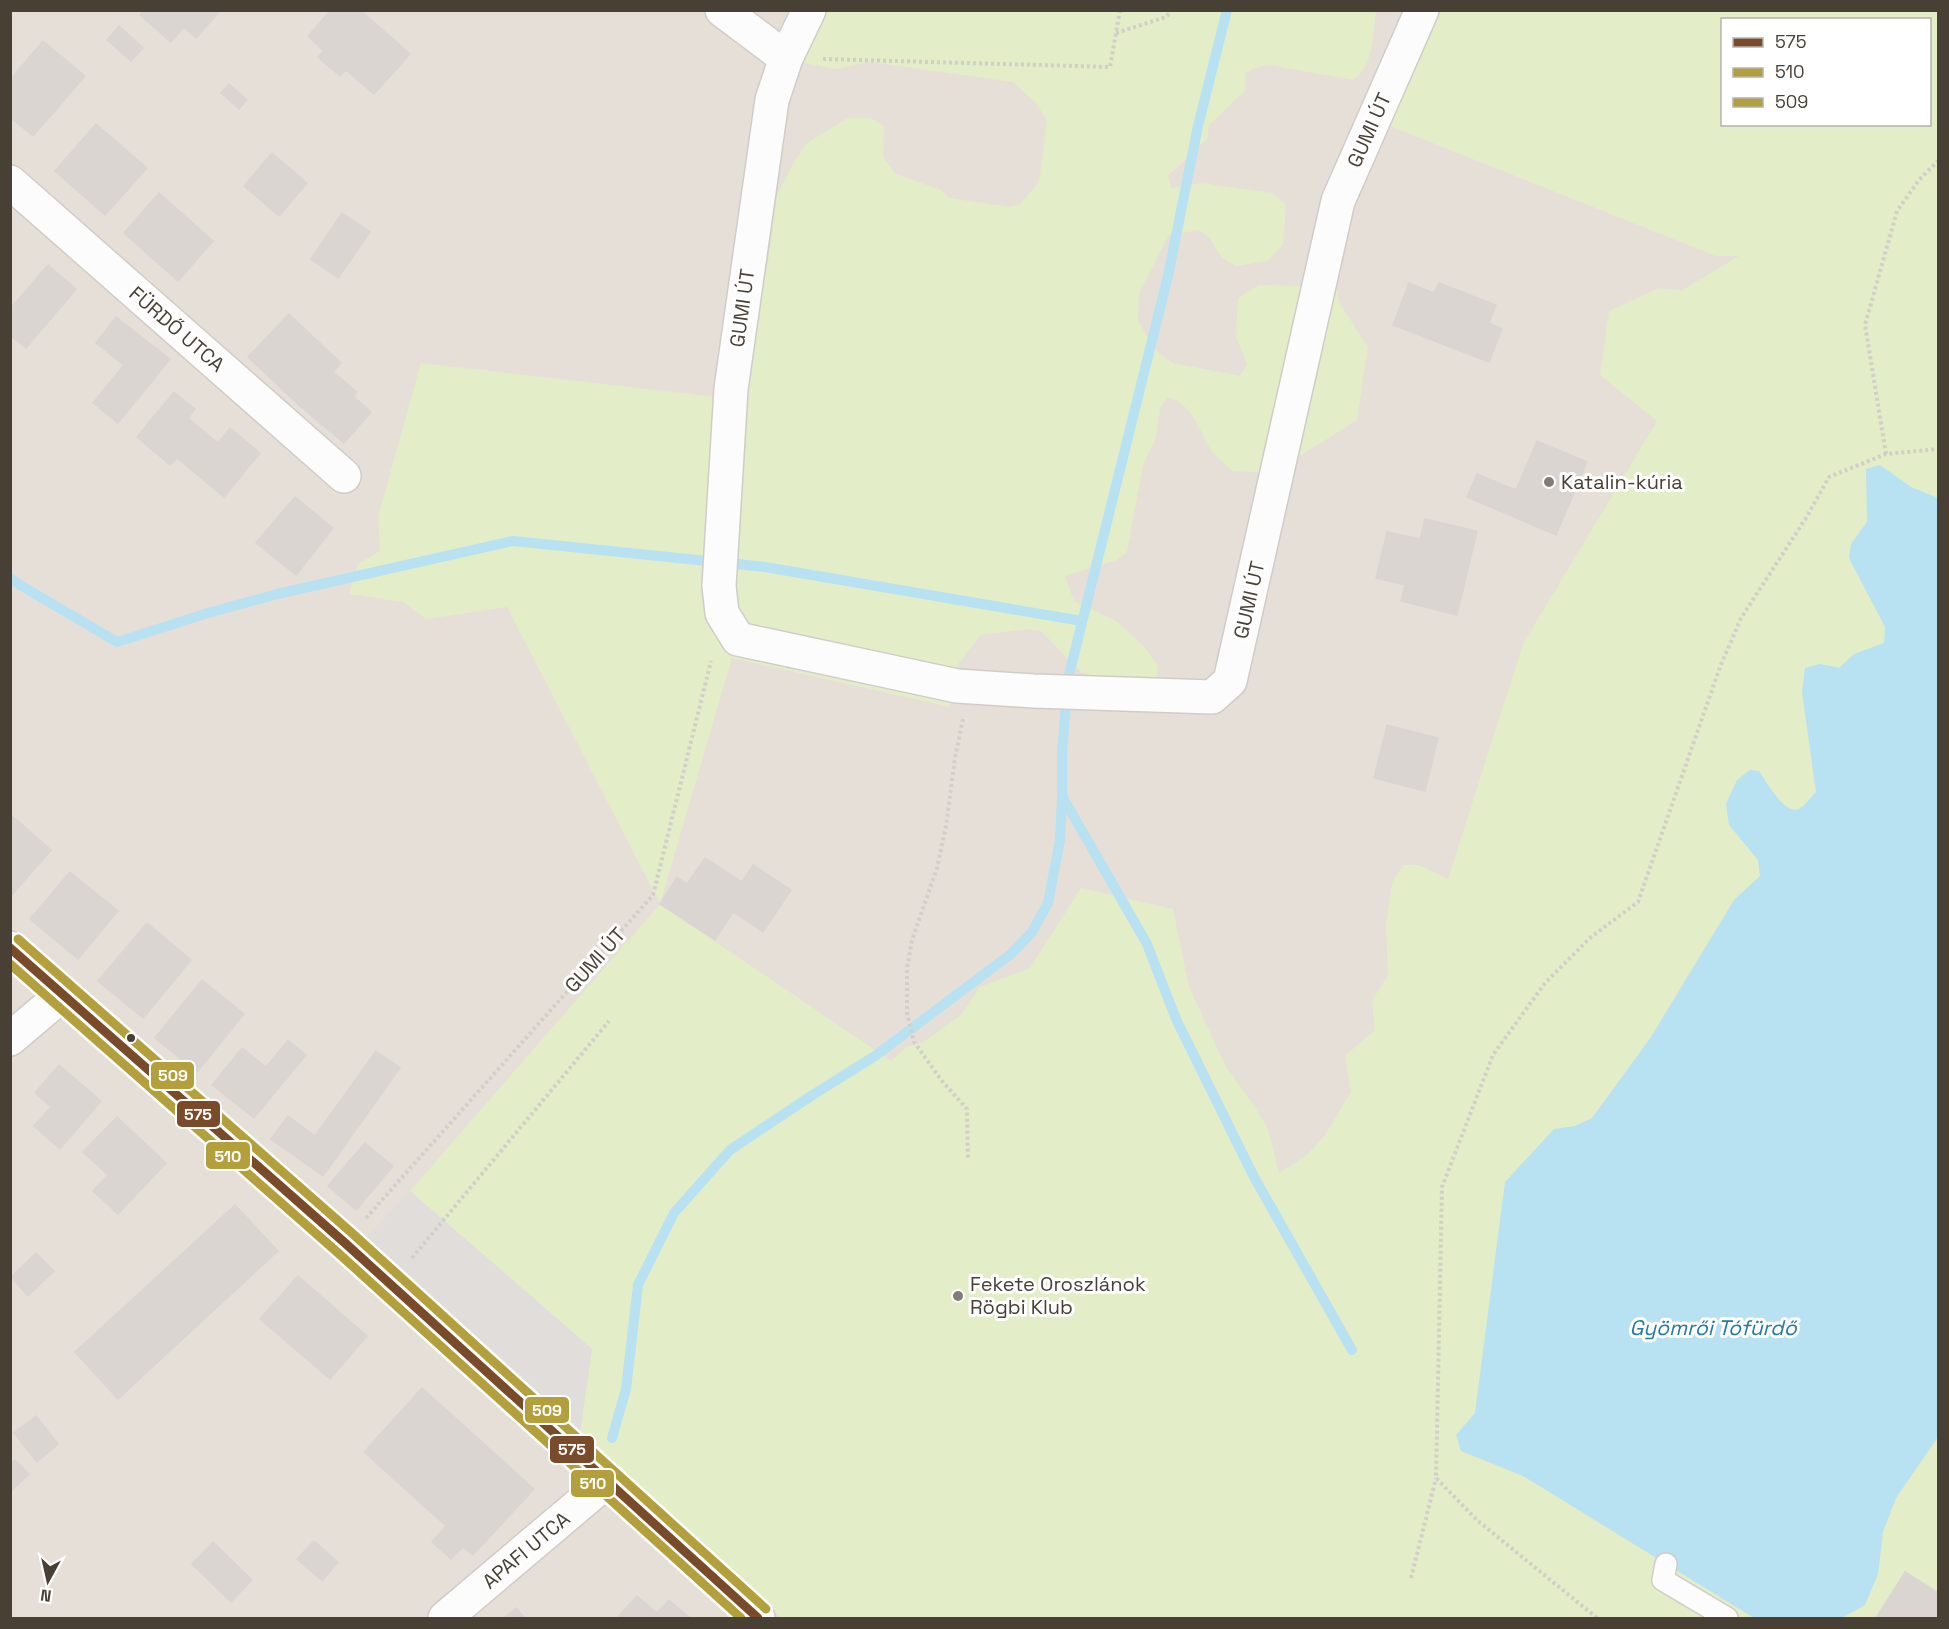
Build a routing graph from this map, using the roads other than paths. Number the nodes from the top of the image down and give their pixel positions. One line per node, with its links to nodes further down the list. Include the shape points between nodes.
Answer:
1 (722, 10): 4 (street)
2 (809, 10): 4 (street, GUMI ÚT)
3 (1422, 10): 4 (street, GUMI ÚT, via 1338,201 1230,681 1212,697 957,687 738,639 721,600 731,389 772,100)
4 (786, 58)
5 (10, 182): 6 (street, FÜRDŐ UTCA)
6 (344, 476)
7 (10, 948): 8 (street)
8 (62, 995): 9 (street); 10 (street, via 345,1243)
9 (10, 1039)
10 (607, 1481): 12 (street, APAFI UTCA); 13 (street)
11 (1666, 1564): 14 (lane, via 1663,1580)
12 (445, 1618)
13 (758, 1618)
14 (1727, 1618)

